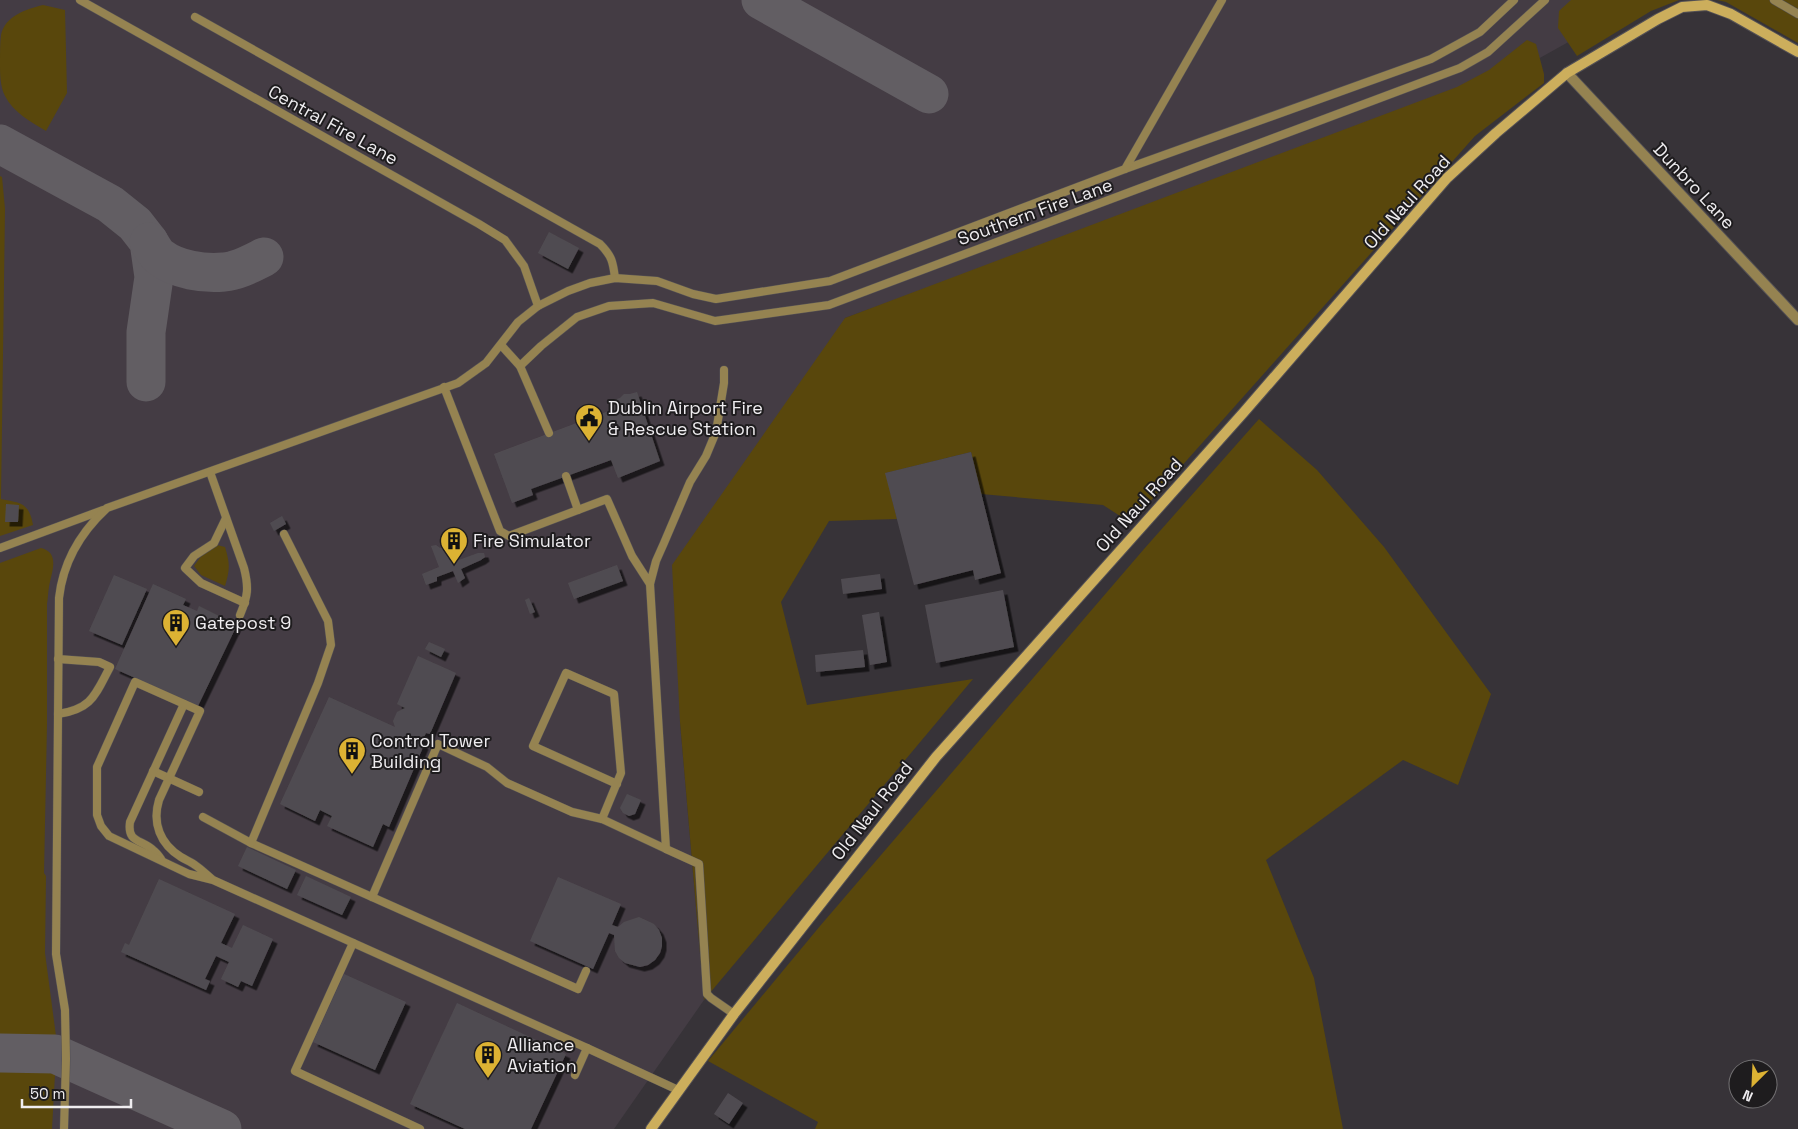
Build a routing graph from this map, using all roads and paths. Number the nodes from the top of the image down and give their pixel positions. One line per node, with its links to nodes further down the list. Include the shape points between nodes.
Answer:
1 (80, 0): 12 (lane, Central Fire Lane, via 505,240 524,266)
2 (1222, 0): 10 (lane)
3 (1514, 0): 10 (lane, via 1480,32 1431,59)
4 (1545, 0): 15 (lane, Southern Fire Lane, via 1488,52 1460,68 829,304 715,322 653,303 609,306 578,317)
5 (1774, 0): 6 (lane)
6 (1798, 14)
7 (195, 17): 11 (lane, via 600,244 613,261)
8 (1798, 52): 9 (main road, Old Naul Road, via 1731,14 1707,5 1682,7)
9 (1567, 73): 13 (street, Dunbro Lane); 45 (main road, Old Naul Road, via 1447,178 1238,419 936,757)
10 (1125, 169): 11 (lane, via 830,281 716,299 657,281)
11 (615, 278): 12 (lane, via 576,288)
12 (538, 306): 14 (lane, via 518,322)
13 (1798, 320)
14 (501, 345): 15 (lane); 17 (lane, via 486,364)
15 (520, 366): 18 (lane)
16 (724, 370): 26 (lane, via 716,432 690,482 656,561)
17 (444, 387): 19 (lane); 22 (lane, via 500,531 509,536)
18 (550, 433)
19 (210, 472): 21 (lane); 23 (lane)
20 (566, 476): 22 (lane)
21 (107, 508): 25 (lane); 29 (lane, via 75,546 65,570 59,598)
22 (578, 510): 26 (lane, via 607,499 632,556)
23 (226, 518): 27 (lane, via 248,584); 27 (lane, via 214,543 194,556 185,568 200,583)
24 (284, 534): 38 (lane, via 328,621 331,645)
25 (0, 548)
26 (650, 584): 39 (lane)
27 (245, 604): 28 (lane)
28 (240, 615)
29 (58, 659): 31 (lane); 31 (lane, via 99,662 110,668 92,701)
30 (184, 704): 32 (lane); 33 (lane, via 200,711); 40 (lane, via 135,682 97,767 97,816 101,826 109,836)
31 (58, 714): 49 (lane, via 56,954 65,1010)
32 (153, 771): 33 (lane); 40 (lane, via 129,830 134,840 153,849)
33 (169, 778): 35 (lane); 41 (lane, via 156,812 163,840 171,850)
34 (617, 784): 34 (lane, via 533,746 566,673 614,694 620,773); 37 (lane)
35 (199, 792)
36 (203, 817): 38 (lane)
37 (602, 818): 39 (lane); 42 (lane, via 572,812 507,783 487,767 438,744)
38 (251, 843): 42 (lane)
39 (666, 848): 45 (lane, via 699,864 707,994)
40 (164, 862): 41 (lane, via 189,874)
41 (213, 880): 43 (lane)
42 (372, 897): 44 (lane, via 578,989)
43 (353, 943): 46 (lane); 50 (lane, via 295,1072)
44 (586, 971)
45 (734, 1014): 48 (main road, Old Naul Road)
46 (587, 1048): 47 (lane); 48 (lane)
47 (575, 1075)
48 (678, 1090): 51 (main road, Old Naul Road)
49 (64, 1129)
50 (420, 1129)
51 (651, 1129)

